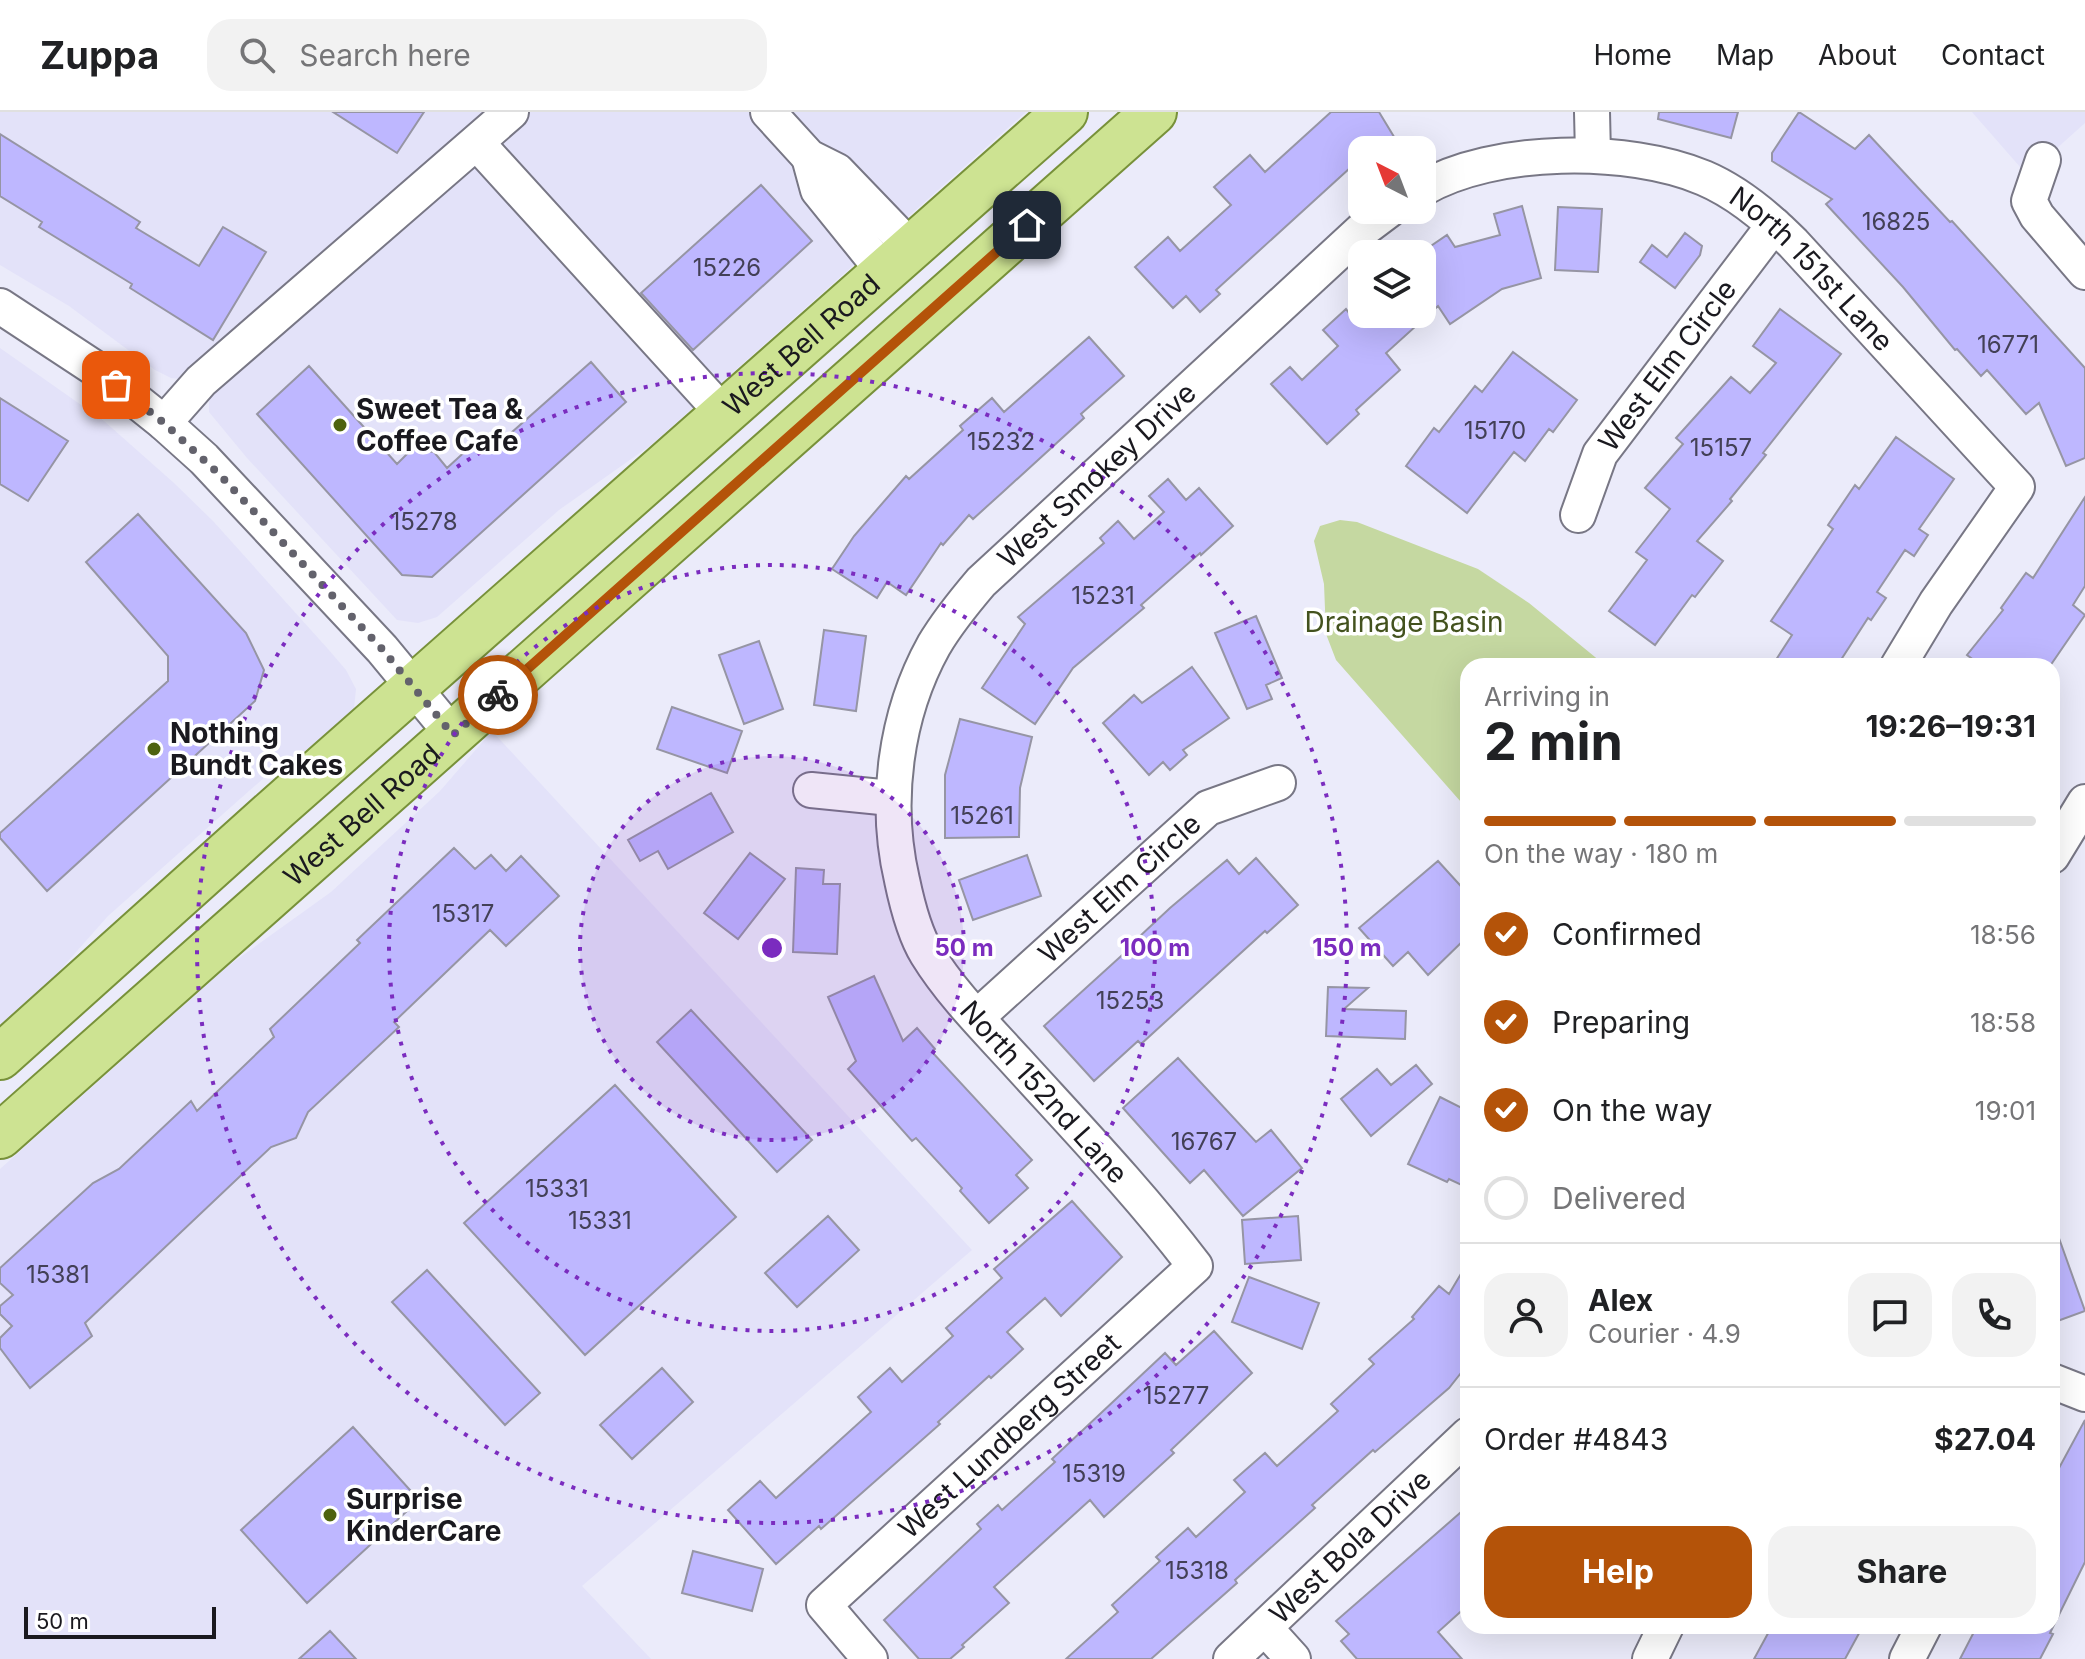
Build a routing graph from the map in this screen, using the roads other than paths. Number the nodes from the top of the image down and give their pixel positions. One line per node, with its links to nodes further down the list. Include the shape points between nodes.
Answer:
1 (511, 112): 6 (street)
2 (768, 112): 12 (street, via 809,157 837,171)
3 (1065, 112): 12 (main road, West Bell Road)
4 (1154, 112): 20 (main road, West Bell Road)
5 (1592, 112): 7 (street)
6 (477, 143): 15 (street); 16 (street, via 201,381)
7 (1593, 155): 9 (street, via 1519,159); 11 (street, North 151st Lane, via 1704,178)
8 (2043, 160): 13 (street, via 2029,201)
9 (1436, 181)
10 (1370, 224): 23 (street, West Smokey Drive, via 981,582 955,613 933,647 902,728)
11 (1774, 225): 17 (street, West Elm Circle, via 1600,454); 18 (street, North 151st Lane, via 2017,487)
12 (898, 261): 15 (main road, West Bell Road)
13 (2085, 272)
14 (0, 306): 16 (street, via 81,358)
15 (723, 413): 19 (main road, West Bell Road)
16 (164, 423): 19 (street, via 220,475)
17 (1578, 515)
18 (1903, 658)
19 (413, 689): 20 (street); 27 (main road, West Bell Road)
20 (453, 735): 28 (main road, West Bell Road)
21 (1278, 783): 26 (street, West Elm Circle, via 1208,808)
22 (811, 790): 23 (street)
23 (891, 798): 26 (street, North 152nd Lane, via 898,864 921,941)
24 (2085, 802): 25 (street)
25 (2060, 843)
26 (977, 1017): 29 (street, North 152nd Lane)
27 (0, 1057)
28 (0, 1136)
29 (1195, 1266): 36 (street, West Lundberg Street, via 824,1605)
30 (2060, 1384): 31 (street)
31 (2085, 1394)
32 (1460, 1443): 33 (street, West Bola Drive)
33 (1265, 1628): 37 (street, West Bola Drive); 38 (street)
34 (1662, 1634): 39 (street)
35 (1920, 1634): 40 (street)
36 (870, 1659)
37 (1231, 1659)
38 (1293, 1659)
39 (1650, 1659)
40 (1907, 1659)

